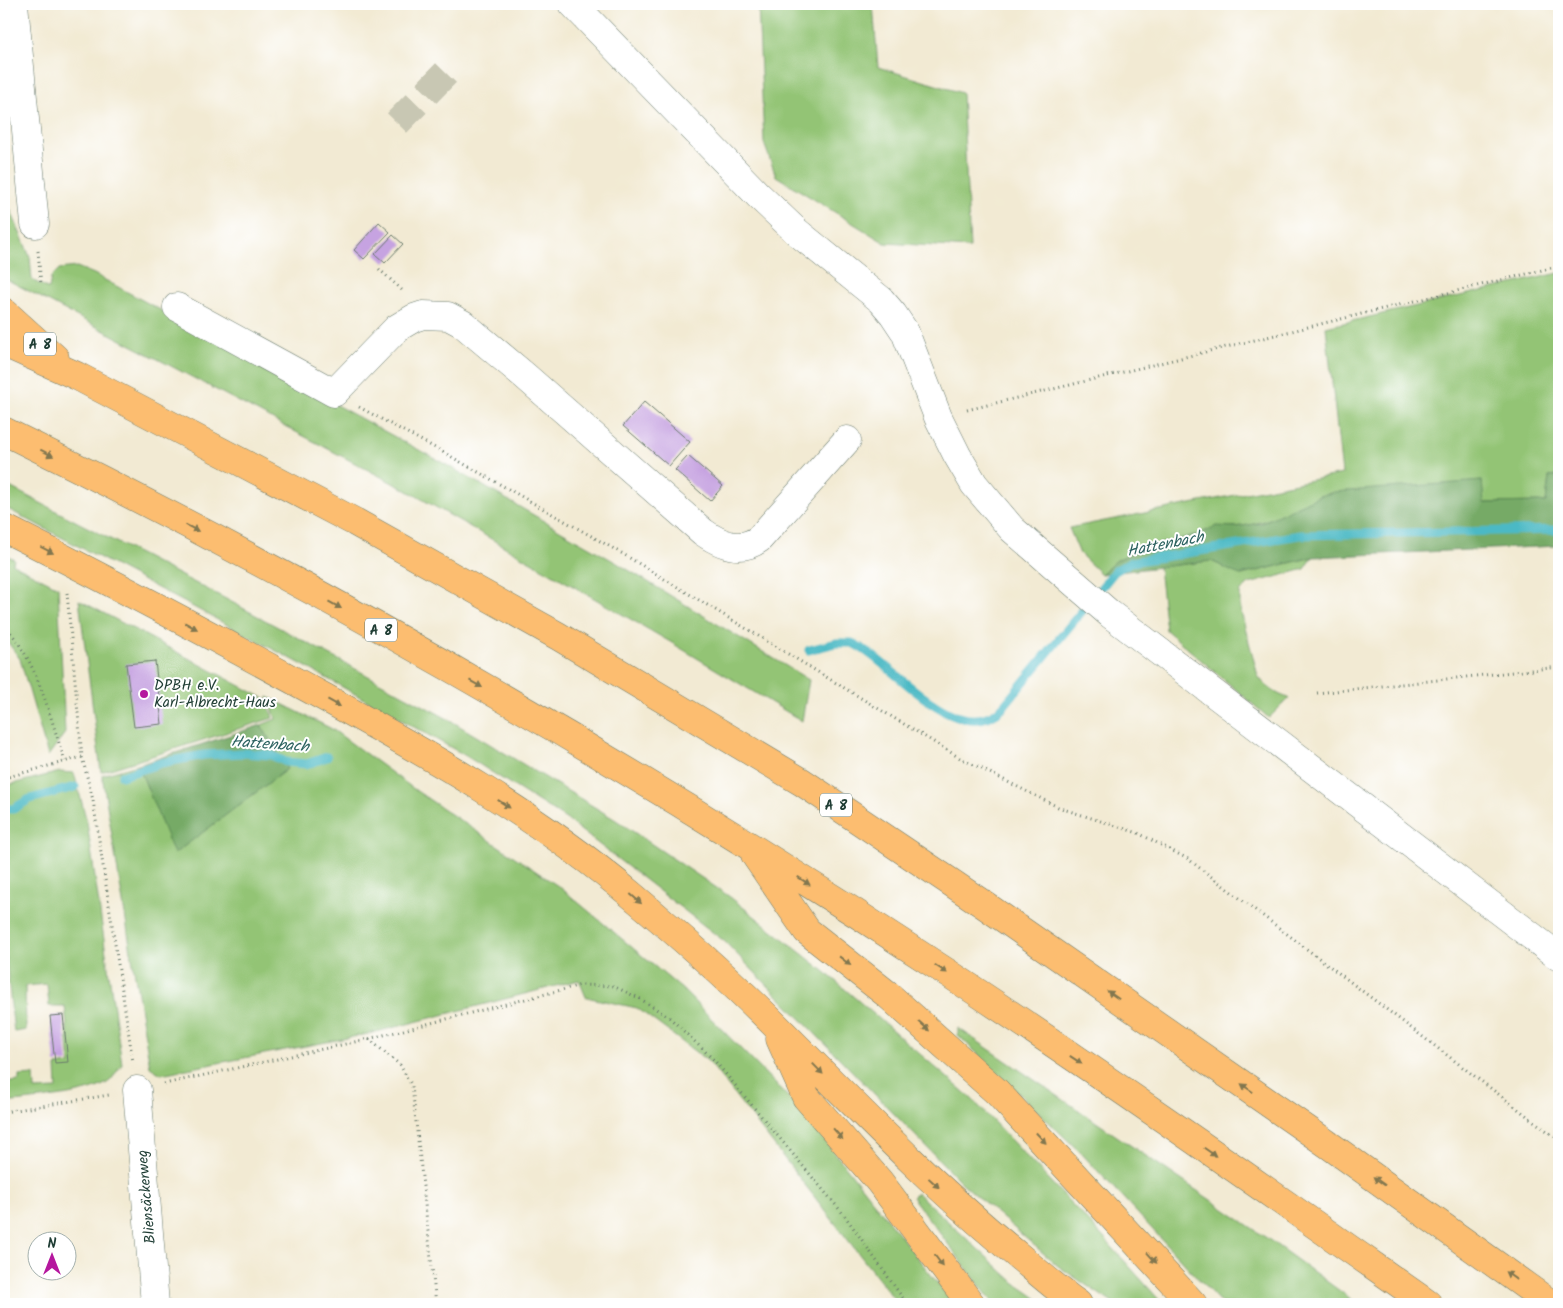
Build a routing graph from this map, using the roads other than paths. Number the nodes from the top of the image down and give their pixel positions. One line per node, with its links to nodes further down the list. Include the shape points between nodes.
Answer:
1 (14, 4): 3 (street)
2 (573, 4): 12 (street, via 758,195 797,232 881,300 905,332 938,417 957,455 991,506 1029,545 1110,614)
3 (35, 224)
4 (177, 307): 9 (street, via 334,393 397,328 423,315 448,316 463,324 526,376 703,532 732,546 746,546 759,539)
5 (4, 312): 7 (highway, A 8)
6 (4, 343): 7 (highway, A 8)
7 (78, 376): 20 (highway, A 8, one-way to 7, via 1151,1021 802,782 567,641 186,431)
8 (4, 431): 11 (highway, A 8, one-way to 11, via 268,567 507,701)
9 (847, 440)
10 (4, 528): 13 (highway, one-way to 13, via 272,669 464,777 548,832 625,890 702,956)
11 (748, 845): 18 (highway, A 8, one-way to 18, via 807,931 887,994 997,1092); 19 (highway, A 8, one-way to 19, via 952,976)
12 (1559, 957)
13 (771, 1022): 16 (highway, one-way to 16, via 806,1097 879,1181); 17 (highway, one-way to 17, via 955,1203)
14 (137, 1090): 15 (street, Bliensäckerweg)
15 (155, 1304)
16 (971, 1304)
17 (1078, 1304)
18 (1193, 1304)
19 (1428, 1304)
20 (1551, 1304)

